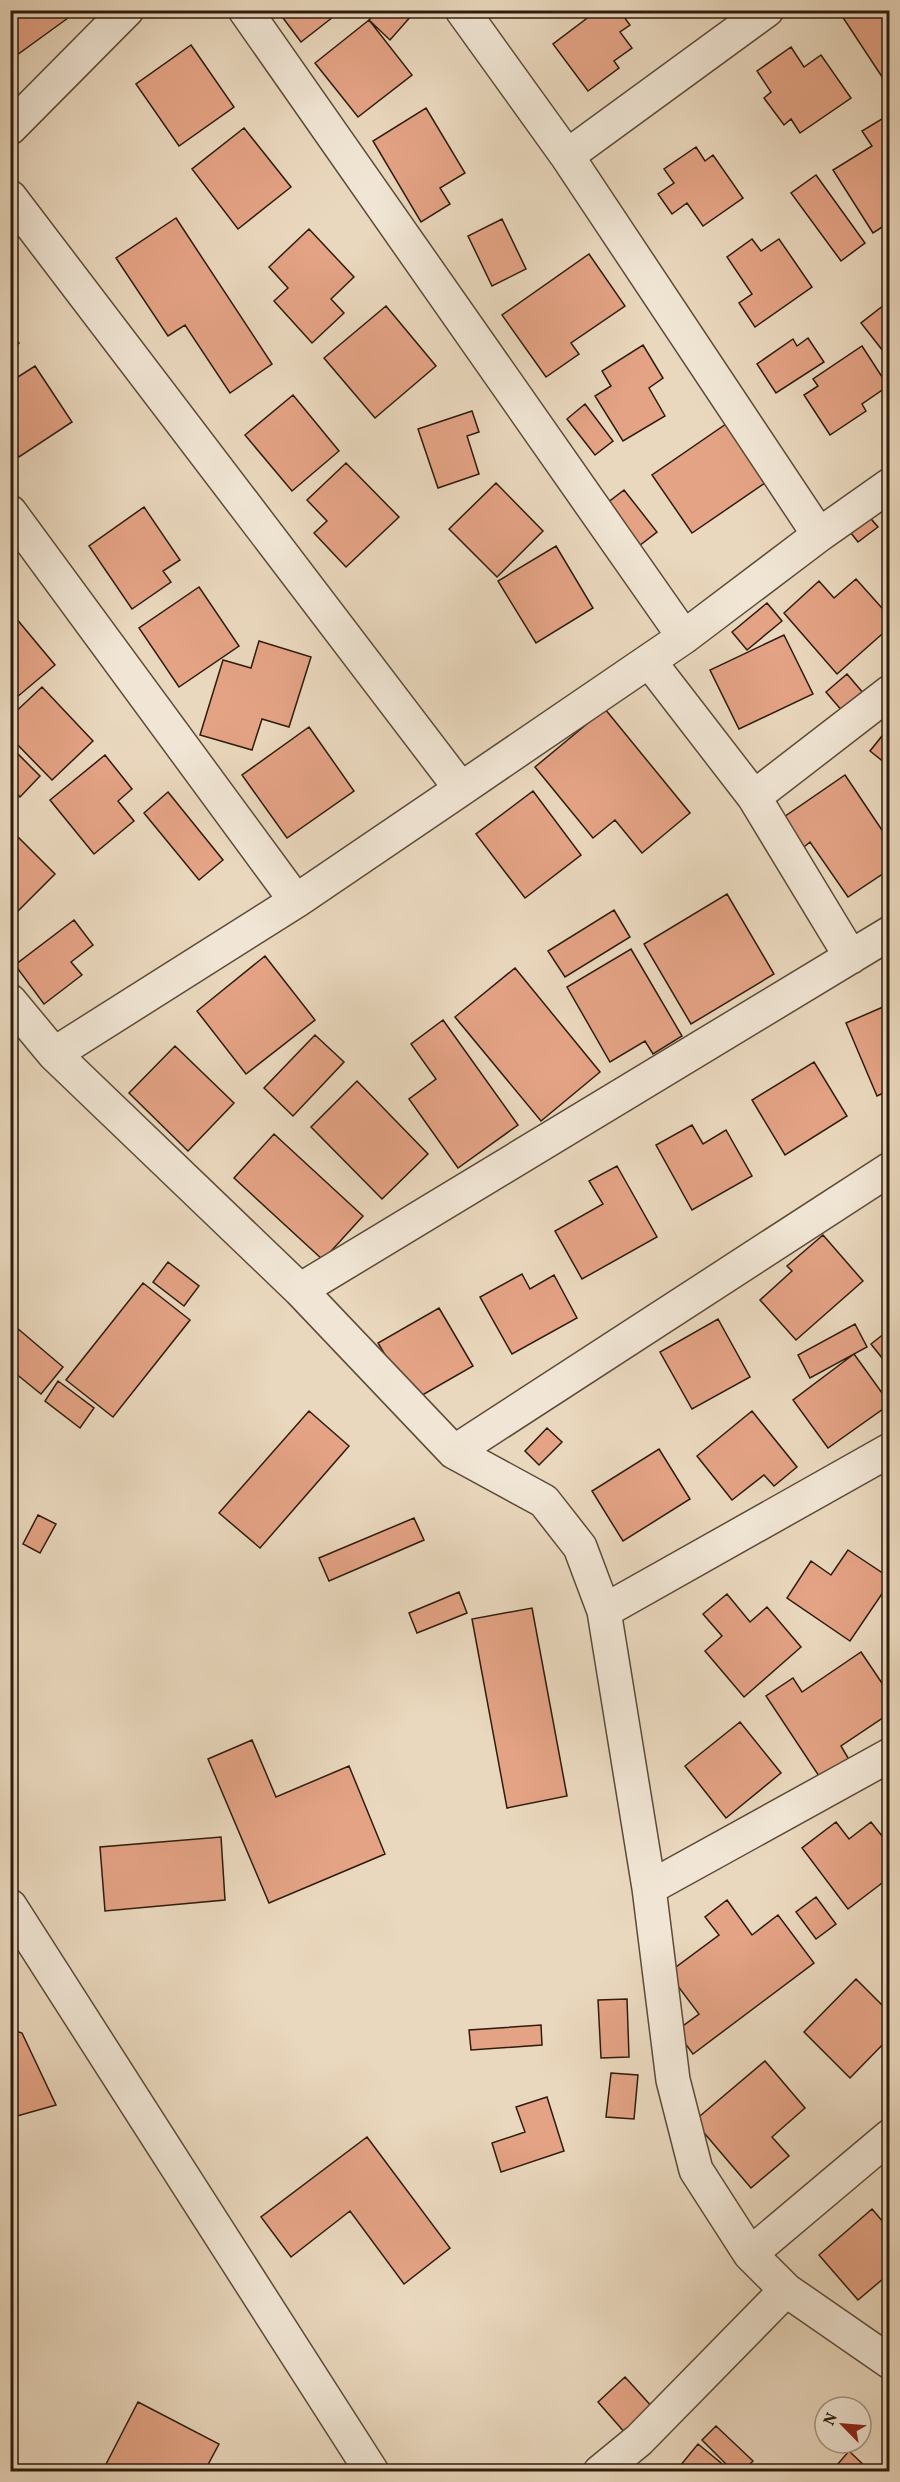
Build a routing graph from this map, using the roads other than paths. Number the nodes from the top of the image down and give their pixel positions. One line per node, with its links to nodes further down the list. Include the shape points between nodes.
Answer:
1 (126, 10): 5 (street)
2 (245, 10): 11 (street)
3 (462, 10): 6 (street)
4 (767, 10): 6 (street)
5 (10, 128)
6 (567, 156): 10 (street)
7 (10, 197): 14 (street)
8 (890, 485): 10 (street)
9 (10, 512): 16 (street)
10 (819, 535): 11 (street)
11 (684, 637): 12 (street)
12 (649, 661): 14 (street); 15 (street)
13 (890, 692): 15 (street)
14 (461, 789): 16 (street)
15 (754, 797): 18 (street)
16 (296, 901): 20 (street)
17 (890, 933): 18 (street)
18 (851, 957): 22 (street)
19 (10, 1001): 20 (street)
20 (54, 1054): 22 (street)
21 (890, 1169): 24 (street)
22 (300, 1290): 24 (street)
23 (890, 1450): 25 (street)
24 (454, 1452): 25 (street, via 544,1502 580,1547)
25 (603, 1611): 27 (street)
26 (890, 1755): 27 (street)
27 (649, 1888): 30 (street, via 673,2080 696,2170)
28 (10, 1906): 33 (street)
29 (890, 2136): 30 (street)
30 (750, 2253): 31 (street)
31 (786, 2290): 32 (street); 34 (street, via 639,2440)
32 (890, 2362)
33 (372, 2472)
34 (600, 2472)

